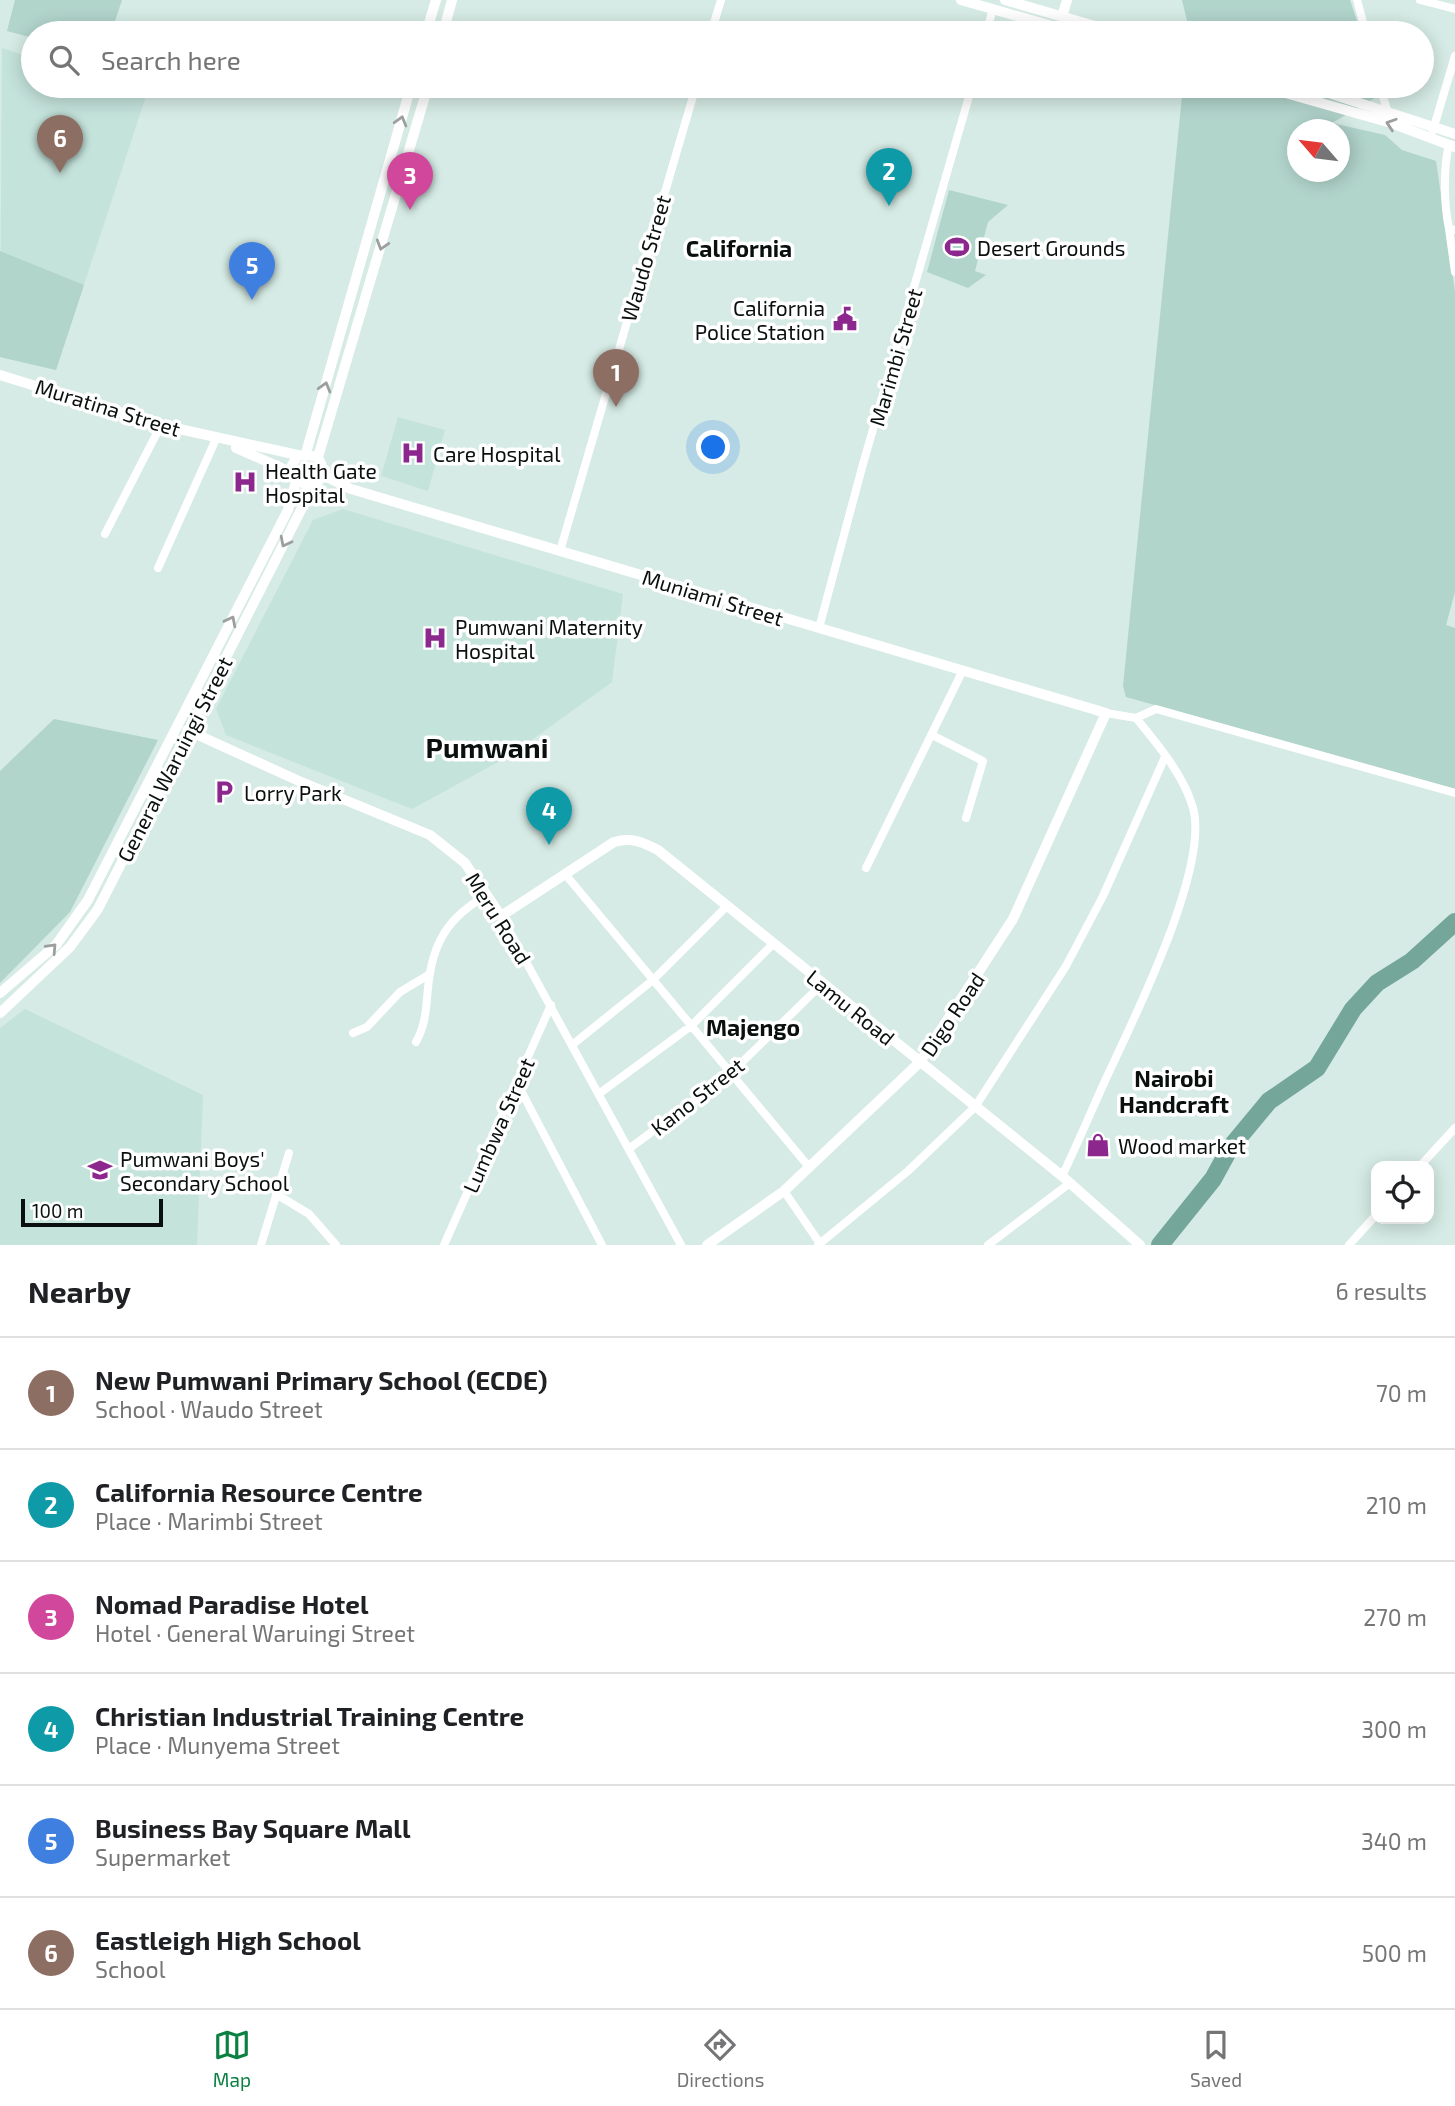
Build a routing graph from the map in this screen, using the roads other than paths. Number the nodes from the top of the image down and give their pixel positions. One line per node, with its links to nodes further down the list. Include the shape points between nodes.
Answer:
1 (436, 0): 12 (main road)
2 (452, 0): 13 (main road)
3 (721, 0): 14 (street)
4 (961, 0): 9 (main road)
5 (1005, 0): 11 (main road)
6 (1067, 0): 11 (street)
7 (1357, 0): 18 (street)
8 (1420, 0): 10 (street)
9 (993, 9): 15 (street); 16 (main road)
10 (1455, 9)
11 (1062, 17): 17 (main road)
12 (430, 21)
13 (446, 21)
14 (715, 21)
15 (990, 21)
16 (1034, 21)
17 (1076, 21)
18 (1363, 21)
19 (1455, 56): 28 (street)
20 (408, 98): 32 (main road, one-way to 20)
21 (425, 98): 33 (main road)
22 (692, 98): 44 (street, Waudo Street)
23 (969, 98): 46 (street, Marimbi Street)
24 (1300, 98): 30 (main road, one-way to 24)
25 (1347, 98): 27 (main road)
26 (1384, 98): 27 (street)
27 (1387, 110): 28 (main road)
28 (1434, 125): 29 (main road); 30 (street)
29 (1455, 134)
30 (1430, 138): 31 (main road)
31 (1452, 146): 34 (street, via 1446,165)
32 (389, 162): 33 (main road); 39 (main road, one-way to 32)
33 (406, 167): 40 (main road, one-way to 40)
34 (1452, 230): 35 (street)
35 (1455, 272)
36 (0, 375): 37 (main road, Muratina Street)
37 (162, 425): 38 (main road, Muratina Street); 43 (street)
38 (216, 439): 39 (main road, Muratina Street); 41 (main road, Muratina Street); 45 (street)
39 (302, 454): 40 (main road); 41 (main road)
40 (318, 457): 42 (main road, via 323,464)
41 (294, 477): 42 (main road, via 306,485); 64 (main road, General Waruingi Street, one-way to 41, via 55,945 88,900 288,510)
42 (320, 479): 44 (main road, Muniami Street); 50 (main road, General Waruingi Street, one-way to 50)
43 (105, 534)
44 (560, 551): 46 (main road, Muniami Street)
45 (158, 568)
46 (819, 628): 47 (main road, Muniami Street)
47 (962, 672): 48 (main road, Muniami Street); 51 (street)
48 (1106, 713): 49 (street); 71 (main road, Digo Road, via 1013,919)
49 (1136, 718): 52 (street); 53 (street, via 1156,709)
50 (187, 730): 57 (street, Meru Road, via 430,835 465,863); 66 (main road, General Waruingi Street, via 85,929 42,977)
51 (932, 735): 54 (street, via 983,761); 55 (street)
52 (1165, 757): 75 (street, via 1066,967); 81 (street, via 1194,808 1196,841 1191,870 1136,1013)
53 (1455, 793)
54 (966, 818)
55 (866, 868)
56 (565, 874): 58 (street, Lamu Road, via 614,842 641,841); 59 (street); 62 (street)
57 (487, 895): 59 (street, Meru Road); 61 (street, via 458,912 449,923)
58 (726, 907): 60 (street, Lamu Road); 62 (street)
59 (501, 916): 65 (street, Meru Road)
60 (774, 944): 63 (street, Lamu Road); 67 (street)
61 (430, 974): 68 (street, via 394,997 367,1027); 69 (street, via 426,1018)
62 (653, 980): 67 (street); 70 (street)
63 (822, 984): 71 (street, Lamu Road); 72 (street, Kano Street)
64 (0, 993)
65 (551, 1005): 70 (street, Meru Road); 73 (street, Lumbwa Street)
66 (0, 1013)
67 (691, 1026): 72 (street); 74 (street)
68 (354, 1033)
69 (416, 1042)
70 (572, 1045): 74 (street, Meru Road)
71 (920, 1062): 75 (street, Lamu Road); 80 (main road, Digo Road)
72 (731, 1073): 77 (street, Kano Street); 80 (street)
73 (516, 1083): 88 (street, Lumbwa Street); 89 (street)
74 (600, 1093): 77 (street, Meru Road)
75 (975, 1107): 81 (street, Lamu Road); 92 (street)
76 (1455, 1128): 79 (street)
77 (629, 1148): 90 (street, Meru Road)
78 (289, 1153): 84 (street)
79 (1425, 1161)
80 (809, 1167): 83 (main road, Digo Road)
81 (1062, 1176): 82 (street, Lamu Road)
82 (1070, 1183): 93 (street); 94 (street, Lamu Road)
83 (784, 1191): 91 (main road, Digo Road); 92 (street)
84 (276, 1194): 86 (street); 87 (street, via 309,1214)
85 (1371, 1221): 95 (street)
86 (261, 1245)
87 (336, 1245)
88 (444, 1245)
89 (602, 1245)
90 (681, 1245)
91 (707, 1245)
92 (820, 1245)
93 (988, 1245)
94 (1140, 1245)
95 (1349, 1245)

